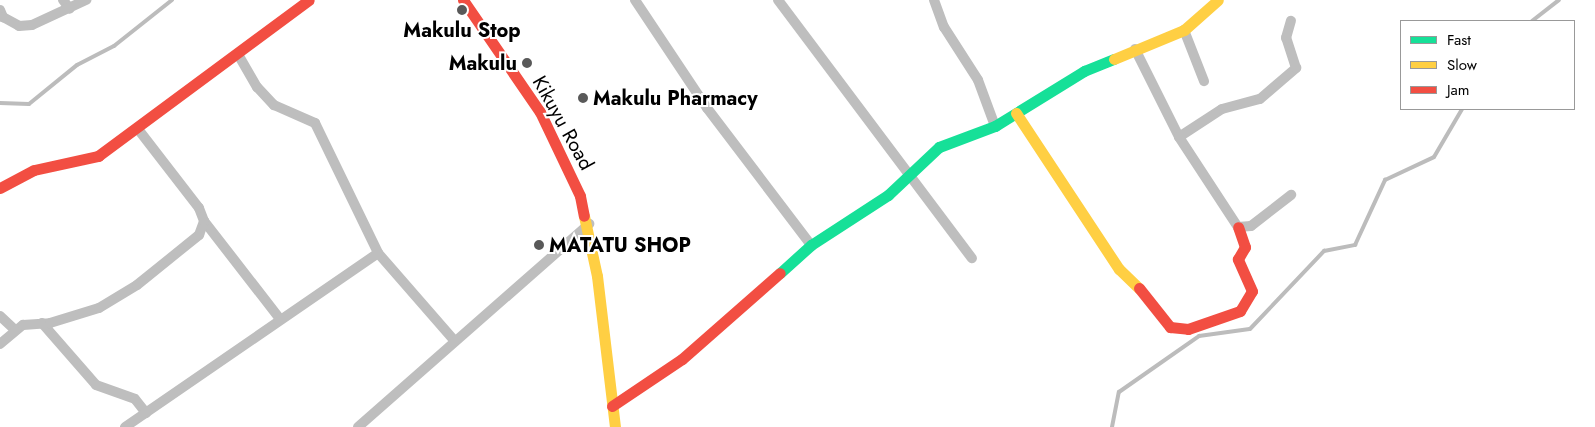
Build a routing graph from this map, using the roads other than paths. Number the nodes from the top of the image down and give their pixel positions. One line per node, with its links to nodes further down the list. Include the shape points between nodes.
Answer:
1 (63, 0): 9 (street)
2 (86, 0): 9 (street)
3 (309, 0): 14 (street)
4 (462, 0): 24 (street, Kikuyu Road, via 540,112 564,155)
5 (636, 0): 26 (street, via 707,108 719,118)
6 (778, 0): 20 (street, via 856,101)
7 (934, 0): 17 (street, via 944,27 978,80)
8 (1218, 0): 12 (street)
9 (70, 9): 10 (street, via 19,26)
10 (0, 10)
11 (1291, 21): 19 (street, via 1286,38 1296,68 1260,99 1222,109)
12 (1184, 30): 13 (street); 15 (street)
13 (1135, 49): 16 (street, via 1084,71); 19 (street)
14 (239, 56): 18 (street); 27 (street, via 257,87 274,105 315,123)
15 (1204, 81)
16 (1016, 113): 17 (street); 25 (street, via 1119,269 1158,305 1170,327 1188,329 1240,311 1252,291 1238,259 1245,247)
17 (995, 126): 20 (street, via 967,132 939,147)
18 (138, 130): 21 (street, via 88,161 34,170); 23 (street)
19 (1179, 137): 25 (street)
20 (907, 177): 26 (street, via 888,195); 28 (street)
21 (3, 182)
22 (1292, 195): 25 (street, via 1251,226)
23 (204, 222): 30 (street); 31 (street, via 194,240 137,286 99,308)
24 (588, 224): 33 (street); 35 (street, Kikuyu Road)
25 (1238, 227)
26 (812, 245): 35 (street, via 682,359)
27 (378, 253): 30 (street); 33 (street)
28 (972, 258)
29 (0, 316): 32 (street)
30 (280, 319): 36 (street)
31 (42, 323): 32 (street); 36 (street, via 96,386 135,399)
32 (14, 329): 34 (street)
33 (454, 340): 38 (street)
34 (0, 344)
35 (612, 406): 39 (street, Kikuyu Road)
36 (146, 413): 37 (street)
37 (124, 427)
38 (358, 427)
39 (615, 427)

